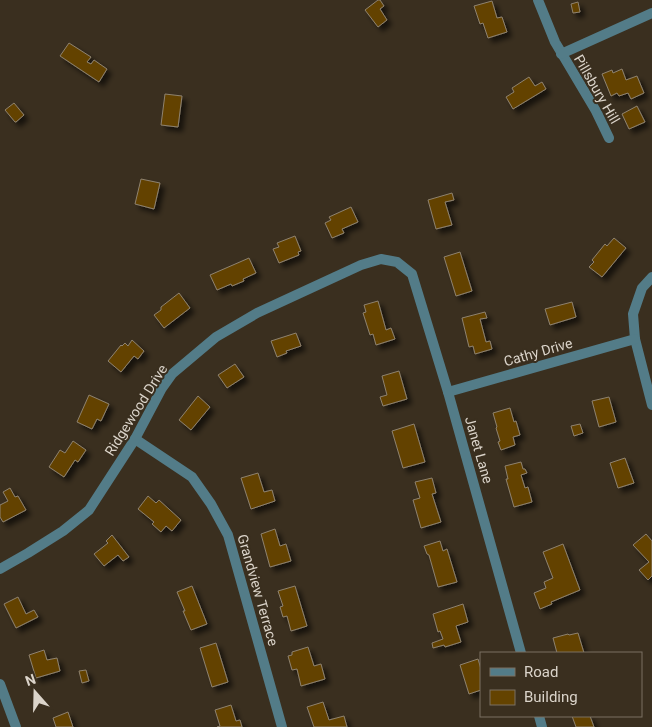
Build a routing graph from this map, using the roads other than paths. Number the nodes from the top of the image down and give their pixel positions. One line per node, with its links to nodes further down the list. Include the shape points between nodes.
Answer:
1 (538, 0): 3 (street, Pillsbury Hill)
2 (652, 13): 3 (street, Pillsbury Hill)
3 (561, 54): 4 (street, Pillsbury Hill)
4 (609, 138)
5 (397, 262): 8 (street, Janet Lane, via 412,274); 10 (street, Ridgewood Drive, via 381,259 361,264 257,313 216,337 172,374)
6 (652, 277): 7 (street, via 642,288 633,314)
7 (635, 338): 8 (street, Cathy Drive); 9 (street)
8 (448, 392): 12 (street, Janet Lane)
9 (652, 405)
10 (136, 439): 11 (street, Ridgewood Drive, via 89,510 63,531); 15 (street, Grandview Terrace, via 192,477 228,535)
11 (0, 569)
12 (521, 652)
13 (0, 684): 14 (street)
14 (16, 727)
15 (282, 727)

